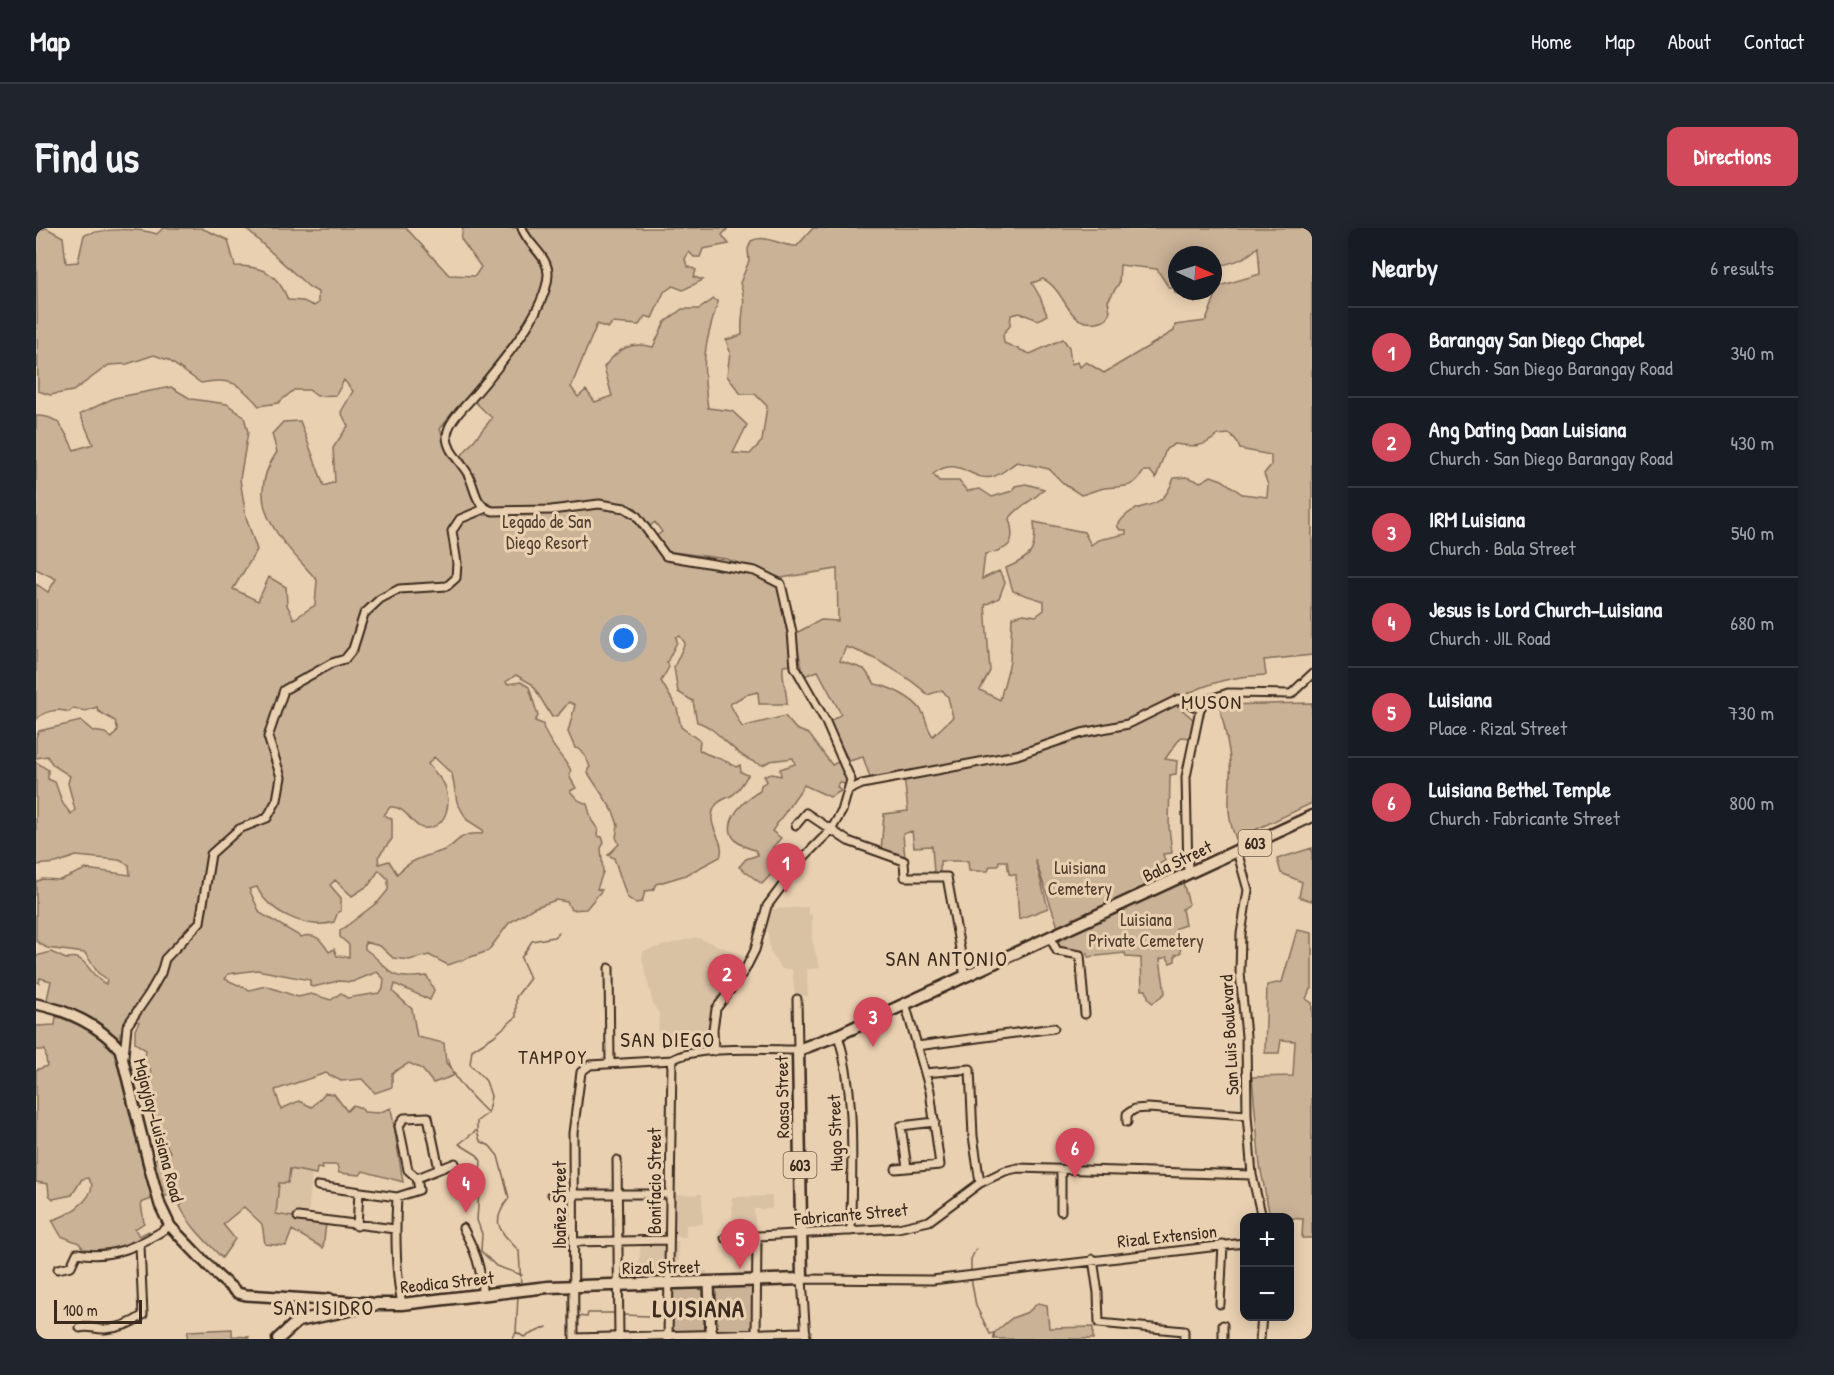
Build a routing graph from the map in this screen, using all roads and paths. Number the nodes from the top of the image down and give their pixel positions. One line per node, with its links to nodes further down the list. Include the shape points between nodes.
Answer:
1 (522, 228): 2 (street, via 530,244 548,263 542,300 519,340 448,429 451,451 469,475)
2 (484, 509): 5 (street, via 533,511 599,504 625,508 636,515 666,556 755,571 781,584 795,667 841,753 851,780); 23 (street, via 460,519 452,531 456,578 447,586 399,590 380,599 364,614 353,649 345,659 284,690 268,737 281,777 277,800 267,818 239,829 211,854 200,922 165,959 157,980 127,1026)
3 (1312, 674): 4 (street, via 1291,694 1228,693 1205,701)
4 (1200, 709): 5 (street, via 1179,699 1128,724 1082,733 1017,755 862,784); 10 (street, via 1186,777)
5 (849, 790): 8 (street)
6 (1312, 816): 9 (main road, Bala Street / 603)
7 (796, 825): 8 (street, via 806,813)
8 (831, 830): 13 (street, via 848,841 904,861 905,877 947,877); 22 (street, via 803,858 767,906 755,950 716,1009)
9 (1237, 851): 10 (main road, Bala Street / 603); 28 (street, San Luis Boulevard, via 1248,890 1240,973)
10 (1188, 874): 11 (main road, Bala Street / 603)
11 (1050, 937): 13 (main road, Bala Street / 603); 17 (street, via 1057,951 1080,955)
12 (609, 968): 25 (street)
13 (965, 976): 16 (main road, Bala Street / 603)
14 (797, 999): 21 (street, Roasa Street)
15 (36, 1004): 23 (street, Majayjay-Luisiana Road, via 98,1029 120,1049)
16 (905, 1004): 19 (main road, Bala Street / 603); 20 (street)
17 (1085, 1014)
18 (1054, 1028): 20 (street)
19 (838, 1035): 21 (main road, Bala Street / 603); 54 (street, Hugo Street, via 849,1089)
20 (917, 1046): 27 (street)
21 (798, 1050): 22 (street, Bala Street); 55 (main road, Roasa Street / 603)
22 (714, 1051): 24 (street, Bala Street)
23 (124, 1059): 50 (street, Majayjay-Luisiana Road, via 150,1169)
24 (672, 1060): 25 (street, Bala Street); 43 (street, Bonifacio Street)
25 (610, 1062): 26 (street, Bala Street, via 590,1065)
26 (581, 1072): 44 (street, Ibañez Street, via 573,1133)
27 (925, 1073): 29 (street); 39 (street, via 970,1069)
28 (1247, 1115): 30 (street, via 1148,1108 1127,1114); 37 (street, San Luis Boulevard)
29 (935, 1122): 33 (street, via 940,1165); 33 (street, via 902,1125)
30 (1127, 1122)
31 (617, 1160): 45 (street)
32 (455, 1163): 34 (street)
33 (907, 1168): 35 (street)
34 (439, 1169): 38 (street); 38 (street, via 428,1117 404,1118 399,1126 408,1170)
35 (896, 1169)
36 (1061, 1170): 37 (street, Fabricante Street); 39 (street, Fabricante Street, via 1005,1171); 47 (street)
37 (1252, 1175): 48 (street, San Luis Boulevard)
38 (417, 1178): 46 (street, via 419,1190)
39 (980, 1183): 54 (street, Fabricante Street, via 929,1221 898,1228)
40 (318, 1186): 41 (street)
41 (359, 1192): 46 (street); 51 (street)
42 (552, 1194): 44 (street)
43 (669, 1194): 45 (street); 58 (street, Bonifacio Street)
44 (573, 1195): 45 (street); 60 (street, Ibañez Street)
45 (618, 1195): 59 (street)
46 (397, 1197): 53 (street)
47 (1060, 1211)
48 (1261, 1213)
49 (298, 1217): 51 (street)
50 (170, 1226): 63 (street); 74 (street, Majayjay-Luisiana Road, via 238,1293)
51 (357, 1226): 53 (street)
52 (464, 1228): 73 (street, via 477,1255)
53 (395, 1229): 76 (street)
54 (851, 1231): 55 (street, Fabricante Street)
55 (801, 1233): 56 (street, Fabricante Street); 66 (main road, Roasa Street / 603)
56 (757, 1236): 57 (street, Fabricante Street); 67 (street)
57 (725, 1238)
58 (668, 1240): 59 (street); 69 (street, Bonifacio Street)
59 (620, 1241): 60 (street); 70 (street)
60 (574, 1242): 71 (street, Ibañez Street)
61 (1240, 1243): 62 (street, Rizal Extension)
62 (1223, 1244): 64 (street, Rizal Extension); 77 (street)
63 (140, 1245): 65 (street, via 104,1255 76,1253 70,1266); 81 (street, via 143,1315 134,1323 104,1329 89,1325)
64 (1093, 1259): 66 (street, Rizal Extension, via 932,1280); 89 (street, via 1099,1323 1184,1331)
65 (58, 1269)
66 (802, 1279): 67 (main road, Rizal Street); 83 (street, Roasa Street)
67 (756, 1280): 68 (main road, Rizal Street); 82 (street)
68 (709, 1282): 69 (main road, Rizal Street); 84 (street)
69 (668, 1283): 70 (main road, Rizal Street); 86 (street, Bonifacio Street)
70 (620, 1284): 71 (main road, Rizal Street); 85 (street)
71 (574, 1286): 72 (main road, Rizal Street); 88 (street, Ibañez Street)
72 (521, 1290): 73 (main road, Reodica Street)
73 (482, 1294): 76 (main road, Reodica Street)
74 (329, 1299): 75 (street, Majayjay-Luisiana Road); 78 (main road)
75 (377, 1304): 76 (main road, Reodica Street); 78 (main road, Reodica Street)
76 (402, 1304)
77 (1220, 1304)
78 (330, 1313): 87 (main road, Reodica Street, via 298,1321)
79 (1262, 1321): 91 (street)
80 (1223, 1325): 90 (street)
81 (80, 1328)
82 (756, 1336): 83 (street); 84 (street)
83 (806, 1336)
84 (711, 1337): 86 (street)
85 (619, 1338): 86 (street); 88 (street)
86 (668, 1338)
87 (278, 1339)
88 (574, 1339)
89 (1184, 1339)
90 (1223, 1339)
91 (1260, 1339)

